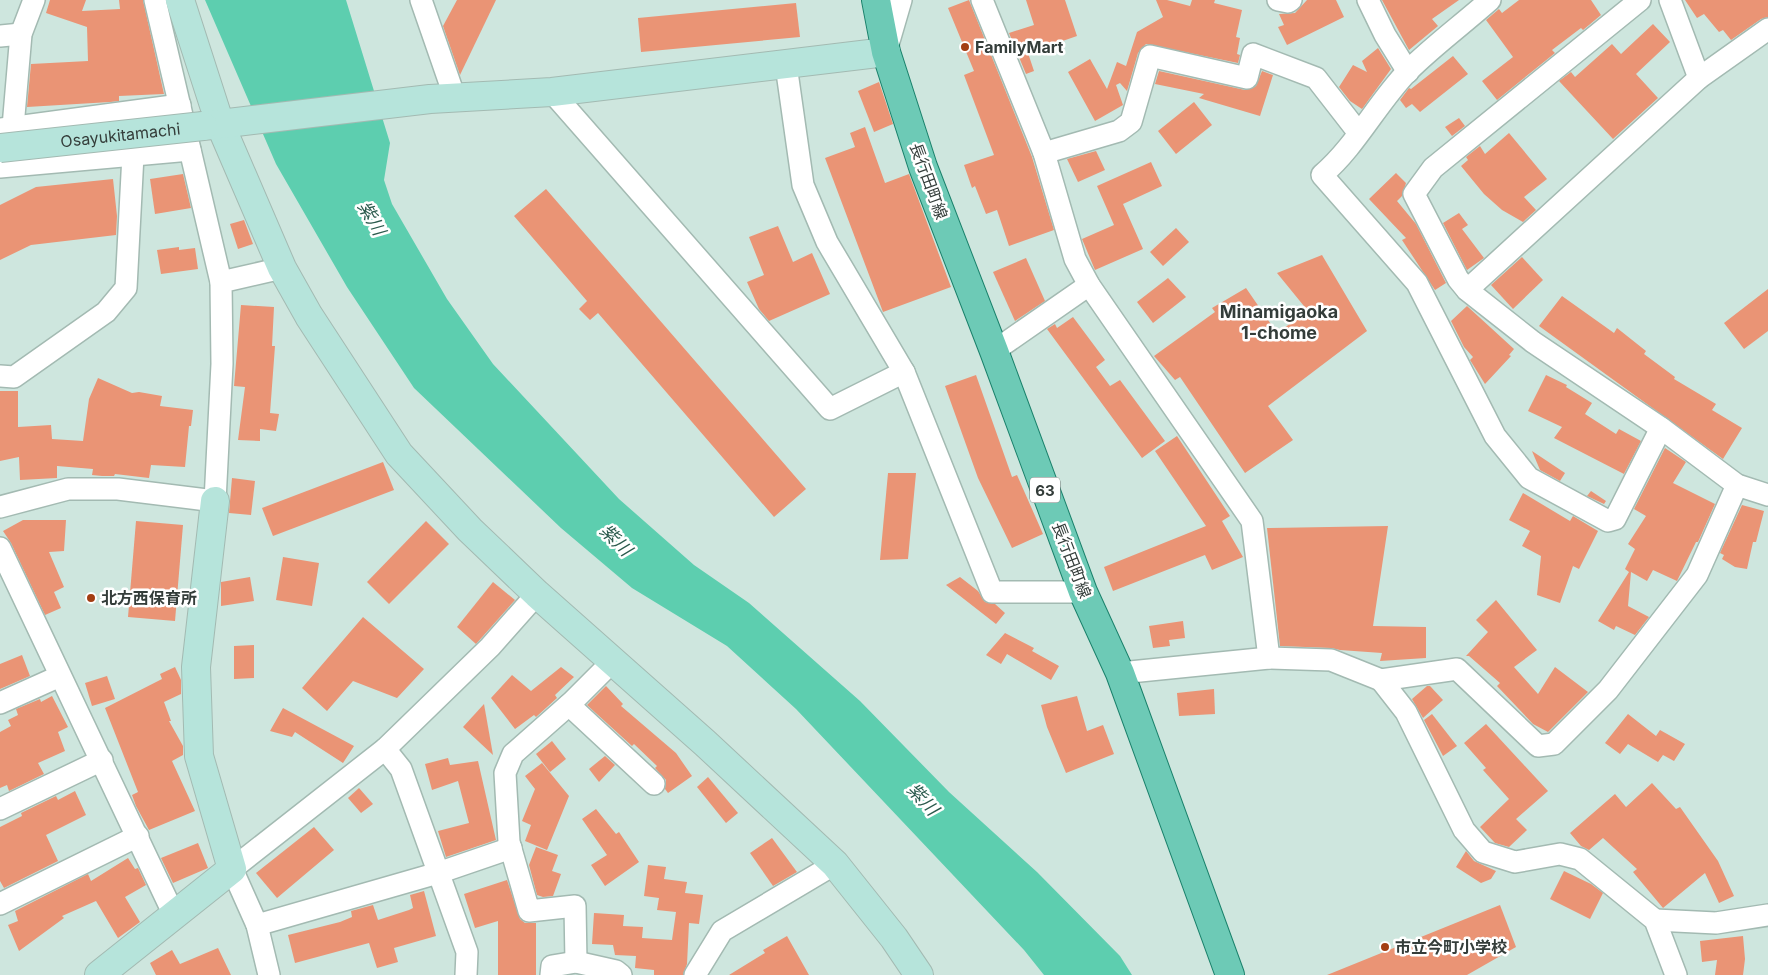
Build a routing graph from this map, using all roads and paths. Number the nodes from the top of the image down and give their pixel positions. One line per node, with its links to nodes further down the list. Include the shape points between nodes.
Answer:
1 (34, 0): 15 (street)
2 (155, 0): 23 (street)
3 (180, 0): 24 (street)
4 (421, 0): 22 (street)
5 (876, 0): 17 (main road, 長行田町線 / 63)
6 (901, 0): 17 (street)
7 (982, 0): 28 (street)
8 (1278, 0): 9 (street)
9 (1291, 0)
10 (1368, 0): 19 (street)
11 (1490, 0): 19 (street)
12 (1640, 0): 34 (street, via 1433,168 1414,194 1458,279)
13 (1670, 0): 20 (street)
14 (1768, 29): 20 (street)
15 (21, 34): 16 (street); 26 (street)
16 (0, 36)
17 (886, 52): 18 (street, Osayukitamachi); 35 (main road, 長行田町線 / 63, via 923,167)
18 (786, 65): 21 (street, Osayukitamachi); 36 (street, via 803,185 827,242)
19 (1408, 72): 25 (street)
20 (1699, 78): 34 (street)
21 (552, 92): 22 (street, Osayukitamachi); 36 (street, via 830,409)
22 (442, 98): 24 (street, Osayukitamachi)
23 (180, 106): 26 (street); 27 (street)
24 (221, 124): 26 (street, Osayukitamachi, bridge); 31 (street)
25 (1358, 132): 28 (street, via 1316,78 1253,54 1247,78 1150,56 1131,122 1119,131); 38 (street, via 1336,163 1322,175 1417,283 1495,436 1528,478 1601,518 1615,519)
26 (4, 134)
27 (190, 150): 29 (street); 32 (street)
28 (1044, 153): 33 (street, via 1076,259)
29 (133, 155): 30 (street); 37 (street, via 126,288 106,312 14,377)
30 (0, 167)
31 (282, 268): 32 (street); 46 (street, via 398,454)
32 (221, 282): 41 (street, via 222,364)
33 (1089, 285): 35 (street); 47 (street, via 1252,521)
34 (1467, 290): 38 (street, via 1533,342)
35 (994, 352): 45 (main road, 長行田町線 / 63)
36 (904, 372): 45 (street, via 992,592)
37 (0, 376)
38 (1661, 428): 39 (street)
39 (1737, 485): 40 (street); 51 (street, via 1697,575 1608,690 1554,744 1538,746 1457,669)
40 (1768, 495)
41 (215, 501): 42 (street, via 118,489 68,489); 61 (street, via 196,667 199,756)
42 (0, 507)
43 (0, 548): 44 (street)
44 (6, 576): 50 (street)
45 (1083, 592): 49 (main road, 長行田町線 / 63)
46 (537, 594): 48 (street); 54 (street, via 490,646)
47 (1269, 658): 49 (street); 51 (street, via 1331,660)
48 (612, 662): 53 (street); 60 (street)
49 (1120, 673): 76 (main road, 長行田町線 / 63)
50 (60, 676): 52 (street); 55 (street)
51 (1381, 680): 66 (street, via 1406,712 1464,830 1483,852 1515,862 1560,854 1580,859)
52 (0, 704)
53 (569, 705): 56 (street); 59 (street, via 513,754 504,774)
54 (384, 749): 61 (street); 62 (street, via 401,769)
55 (102, 760): 57 (street); 58 (street)
56 (654, 784)
57 (0, 809)
58 (138, 836): 63 (street); 65 (street)
59 (511, 848): 62 (street); 68 (street, via 530,911 575,906)
60 (835, 864): 74 (street, via 722,931); 75 (street, via 894,938)
61 (232, 870): 65 (street); 67 (street)
62 (438, 873): 67 (street); 71 (street, via 467,952)
63 (0, 904)
64 (1768, 915): 66 (street, via 1716,923)
65 (174, 917): 69 (street)
66 (1655, 920): 77 (street)
67 (257, 925): 70 (street)
68 (576, 962): 72 (street, via 552,966); 73 (street)
69 (100, 975)
70 (270, 975)
71 (466, 975)
72 (551, 975)
73 (621, 975)
74 (695, 975)
75 (918, 975)
76 (1230, 975)
77 (1676, 975)

